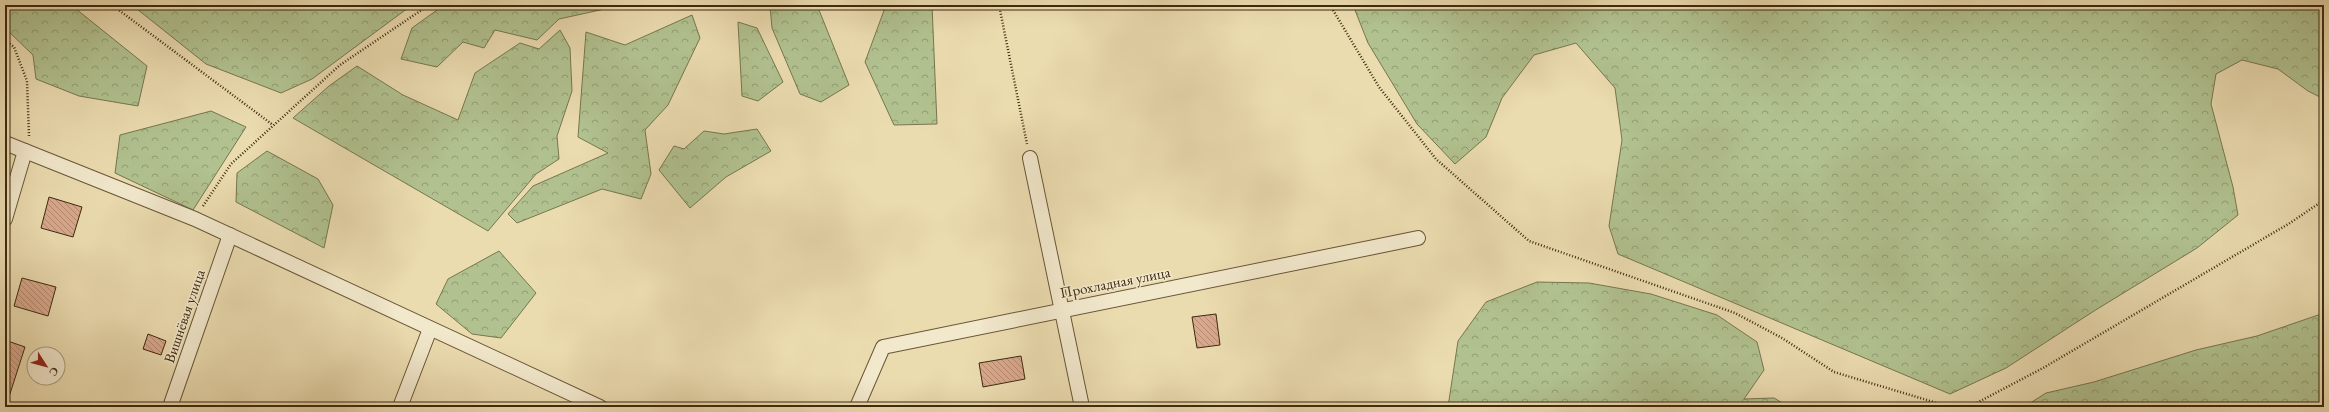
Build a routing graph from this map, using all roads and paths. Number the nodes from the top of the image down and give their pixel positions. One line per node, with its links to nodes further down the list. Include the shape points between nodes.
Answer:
1 (112, 5): 6 (path)
2 (429, 5): 6 (path, via 340,65)
3 (999, 5): 9 (path)
4 (1330, 5): 22 (path, via 1380,87 1436,159 1529,241 1734,313 1782,338 1834,372)
5 (5, 40): 8 (path, via 14,47 27,81 29,134)
6 (273, 125): 12 (path, via 230,164)
7 (5, 143): 8 (street)
8 (25, 151): 11 (street); 12 (street)
9 (1030, 158): 15 (street)
10 (2324, 200): 23 (path, via 2043,368)
11 (5, 219)
12 (195, 219): 13 (street)
13 (230, 236): 16 (street); 17 (street, Вишнёвая улица)
14 (1418, 238): 15 (street, Прохладная улица)
15 (1061, 311): 20 (street, Прохладная улица, via 883,347); 21 (street)
16 (430, 329): 18 (street); 19 (street)
17 (170, 407)
18 (400, 407)
19 (600, 407)
20 (856, 407)
21 (1082, 407)
22 (1950, 407)
23 (1969, 407)

